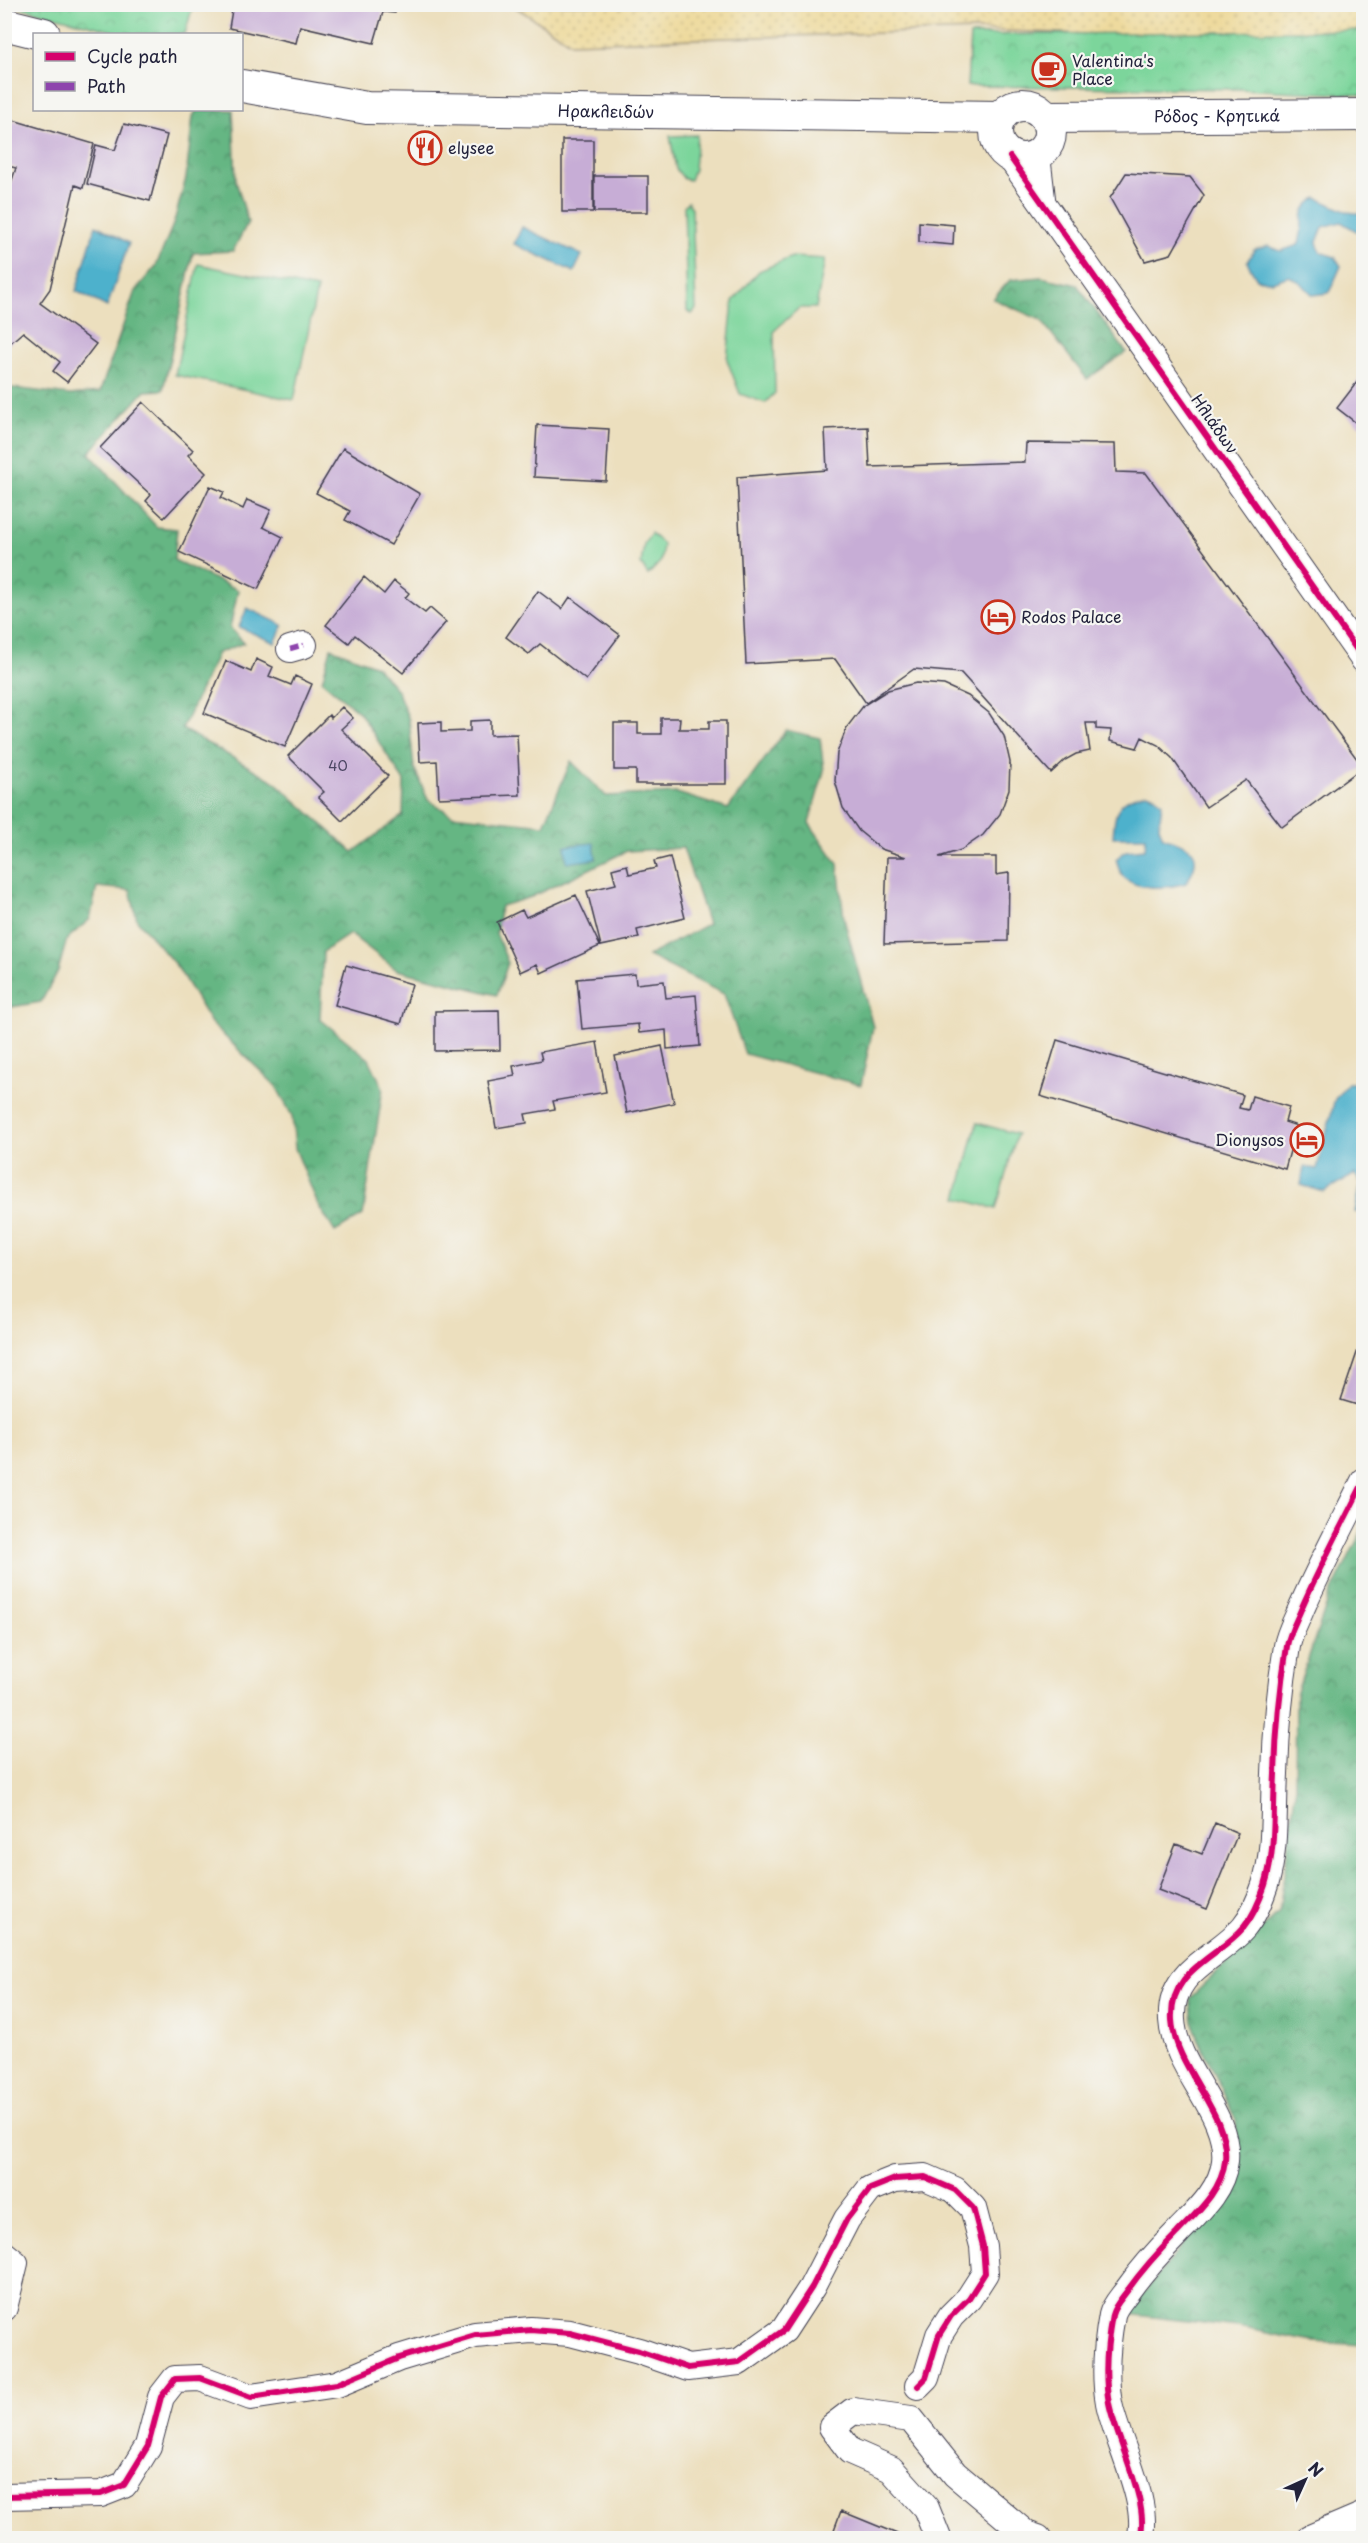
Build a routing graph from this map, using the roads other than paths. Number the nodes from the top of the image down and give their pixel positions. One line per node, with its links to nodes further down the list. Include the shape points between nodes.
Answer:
1 (4, 24): 2 (main road)
2 (40, 33)
3 (243, 86): 5 (main road, Ηρακλειδών, via 367,108)
4 (1364, 115): 5 (main road, Ρόδος - Κρητικά)
5 (1022, 131): 6 (street, Ηλιάδων, via 1043,204)
6 (1364, 660)
7 (1364, 1480): 15 (street, via 1288,1641 1266,1882 1243,1927 1195,1965 1175,1998 1172,2019 1178,2048 1220,2127 1225,2162 1217,2185 1203,2206 1135,2279 1112,2311 1107,2353 1109,2402 1139,2500 1144,2526)
8 (4, 2254): 9 (street, via 15,2263)
9 (4, 2308)
10 (918, 2386): 11 (street, via 926,2378 939,2335 985,2273 984,2246 973,2208 955,2190 925,2177 895,2179 870,2189 847,2219 812,2287 784,2330 739,2362 688,2368 639,2350 570,2333 531,2330 475,2335 399,2358 337,2384 251,2397 200,2378 176,2379 161,2397 148,2446 123,2485 101,2494)
11 (4, 2496)
12 (1364, 2516): 16 (street)
13 (938, 2538): 14 (street, via 926,2508 891,2469 850,2451 832,2427 853,2411 911,2419 956,2474 1026,2534)
14 (1038, 2538)
15 (1140, 2538)
16 (1310, 2538)

